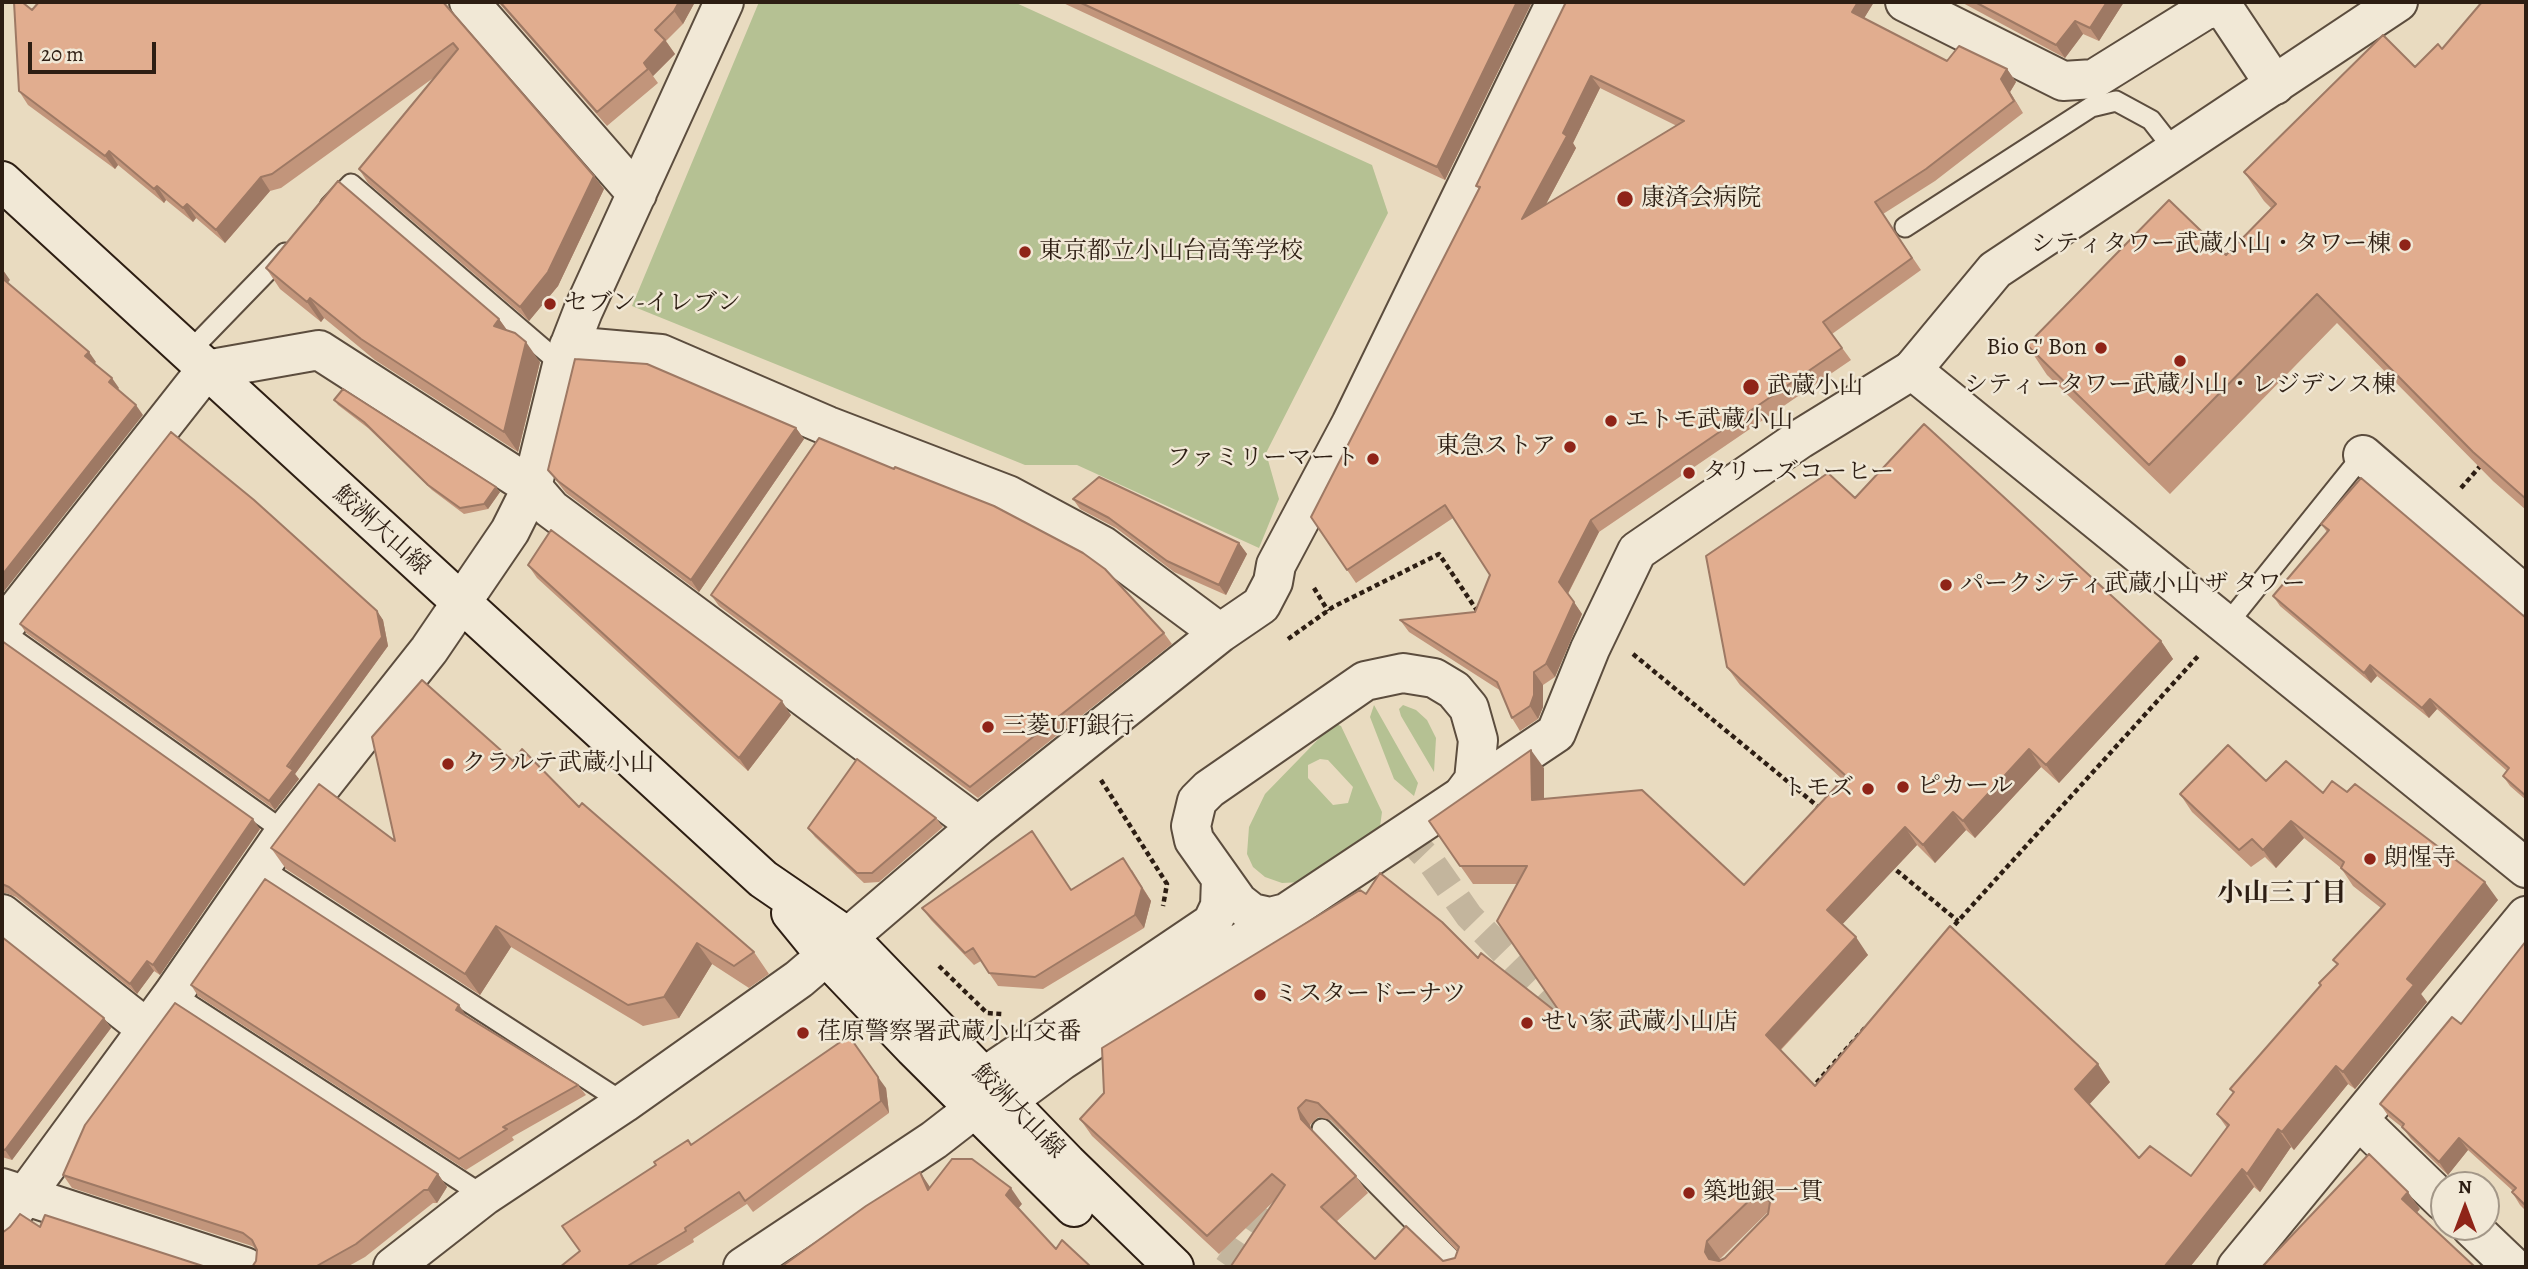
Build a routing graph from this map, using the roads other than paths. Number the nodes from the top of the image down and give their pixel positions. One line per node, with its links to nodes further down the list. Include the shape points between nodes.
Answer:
1 (469, 2): 9 (street)
2 (724, 2): 9 (street)
3 (1556, 2): 22 (street, via 1351,424 1276,565 1261,605)
4 (1905, 2): 6 (street, via 2063,81 2094,79 2205,10 2225,10)
5 (2398, 2): 6 (street)
6 (2275, 85): 7 (street)
7 (2176, 152): 11 (lane, via 2151,120 2116,101 2091,107); 15 (street, via 1995,270)
8 (2, 181): 14 (street, 鮫洲大山線)
9 (637, 194): 13 (street)
10 (313, 223): 13 (lane, via 351,184)
11 (1905, 227)
12 (294, 243): 14 (lane)
13 (566, 356): 17 (street); 22 (street, via 661,354 825,432 1007,495 1103,546)
14 (197, 361): 17 (street, via 319,350); 19 (street, 鮫洲大山線); 21 (street)
15 (1912, 370): 20 (street); 23 (street, via 1637,551 1556,733)
16 (2363, 455): 18 (street); 20 (lane)
17 (532, 487): 19 (street, via 496,554); 24 (street, via 551,509 701,610)
18 (2526, 596)
19 (460, 604): 25 (street); 32 (street, 鮫洲大山線)
20 (2228, 623): 27 (street)
21 (2, 630): 25 (lane)
22 (1220, 633): 24 (street)
23 (1462, 796): 28 (street, via 1474,780 1478,740 1469,708 1454,690 1434,678 1403,673 1365,681 1197,801 1191,826 1194,839); 29 (street)
24 (978, 826): 32 (street)
25 (285, 832): 26 (street)
26 (260, 867): 33 (street); 36 (lane)
27 (2526, 868)
28 (1222, 879): 29 (street, via 1252,913 1269,917); 35 (street, via 1220,906 1212,923)
29 (1286, 913): 35 (street, via 1061,1061)
30 (2, 914): 34 (street)
31 (2526, 916): 37 (street)
32 (838, 947): 35 (street, 鮫洲大山線); 36 (street)
33 (173, 994): 34 (street); 41 (lane)
34 (147, 1029): 40 (street)
35 (989, 1095): 46 (street, via 934,1140); 47 (street, 鮫洲大山線); 48 (street, 鮫洲大山線)
36 (624, 1103): 41 (street)
37 (2359, 1120): 39 (street); 50 (street)
38 (1322, 1129): 49 (lane)
39 (2430, 1188)
40 (13, 1193): 42 (street); 44 (street)
41 (484, 1196): 45 (street)
42 (2, 1227)
43 (2486, 1241): 51 (street)
44 (245, 1267)
45 (393, 1267)
46 (743, 1267)
47 (1136, 1267)
48 (1174, 1267)
49 (1460, 1267)
50 (2237, 1267)
51 (2513, 1267)

